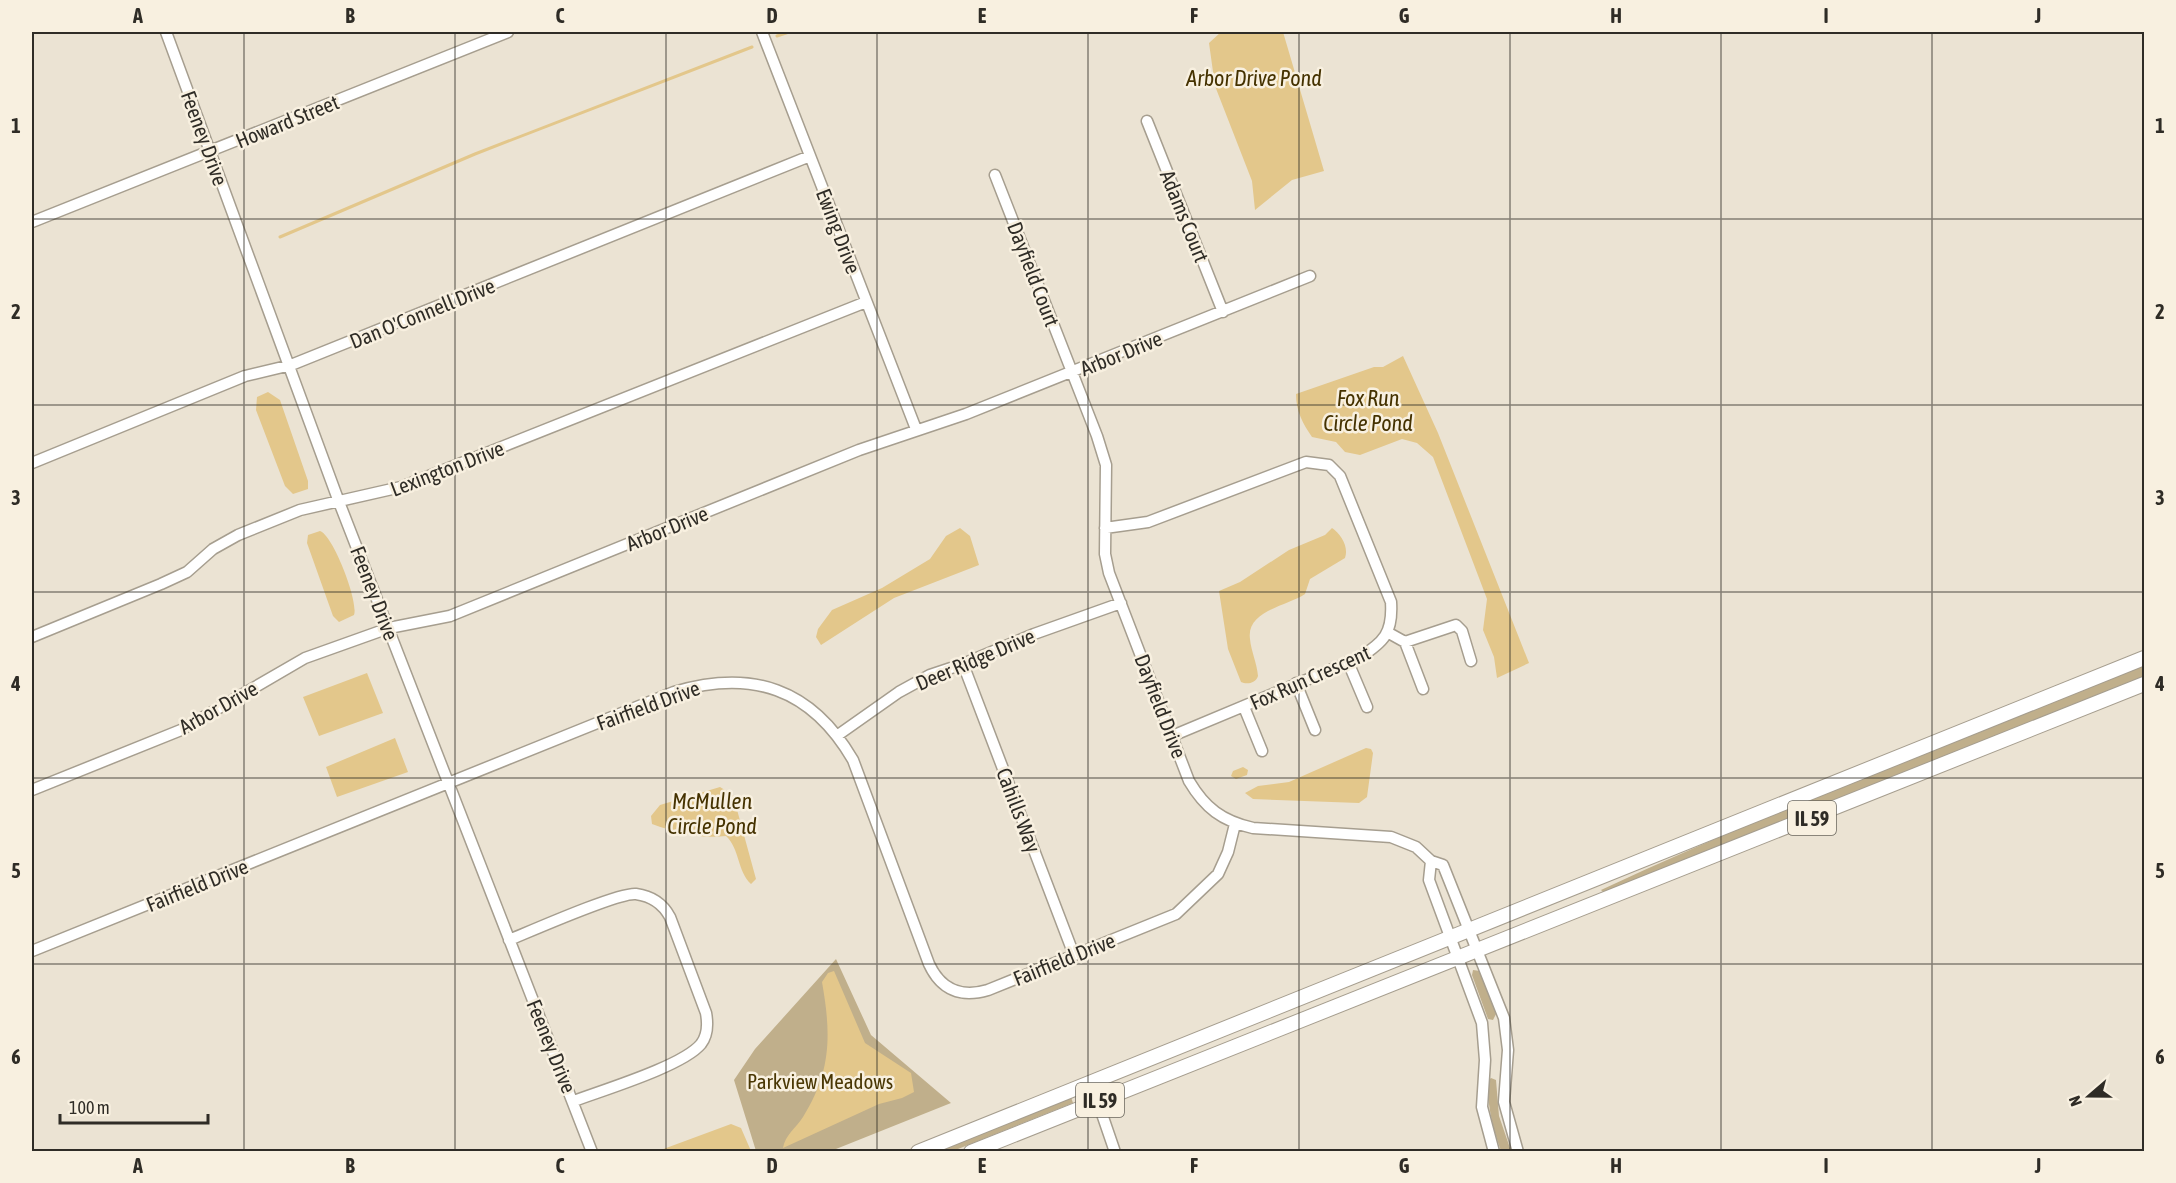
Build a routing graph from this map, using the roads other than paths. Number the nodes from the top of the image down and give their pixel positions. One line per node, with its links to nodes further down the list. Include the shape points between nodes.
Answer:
1 (166, 32): 5 (street, Feeney Drive)
2 (508, 32): 5 (street, Howard Street)
3 (762, 32): 6 (street, Ewing Drive)
4 (1147, 121): 11 (street, Adams Court)
5 (210, 152): 8 (street, Howard Street); 12 (street, Feeney Drive)
6 (810, 156): 10 (street, Ewing Drive); 12 (street, Dan O'Connell Drive)
7 (995, 175): 13 (street, Dayfield Court)
8 (32, 221)
9 (1310, 276): 11 (street, Arbor Drive)
10 (866, 302): 14 (street, Ewing Drive); 16 (street, Lexington Drive, via 401,488)
11 (1223, 312): 13 (street, Arbor Drive)
12 (291, 365): 15 (street, Dan O'Connell Drive, via 245,376); 16 (street, Feeney Drive)
13 (1072, 372): 14 (street, Arbor Drive, via 966,414); 17 (street, Dayfield Drive, via 1106,465)
14 (916, 429): 19 (street, Arbor Drive, via 450,616)
15 (32, 463)
16 (339, 502): 19 (street, Feeney Drive); 21 (street, Lexington Drive, via 300,510 237,535 213,549 187,572)
17 (1105, 528): 18 (street, Dayfield Drive, via 1109,573); 20 (street, Fox Run Crescent, via 1148,522 1306,462 1329,465 1340,476 1391,602 1392,622)
18 (1121, 603): 26 (street, Deer Ridge Drive); 34 (street, Dayfield Drive)
19 (388, 628): 36 (street, Feeney Drive); 37 (street, Arbor Drive, via 305,658 181,730)
20 (1387, 632): 22 (street); 25 (street, Fox Run Crescent, via 1381,645)
21 (32, 637)
22 (1405, 642): 24 (street, via 1456,625); 29 (street)
23 (2145, 658): 40 (main road, IL 59)
24 (1471, 661)
25 (1348, 662): 27 (street, Fox Run Crescent); 31 (street)
26 (963, 664): 33 (street, Deer Ridge Drive, via 930,675 899,692); 45 (street, Cahills Way)
27 (1296, 683): 30 (street, Fox Run Crescent); 32 (street)
28 (2145, 684): 43 (main road, IL 59)
29 (1423, 689)
30 (1244, 707): 34 (street, Fox Run Crescent); 35 (street)
31 (1367, 707)
32 (1315, 730)
33 (838, 735): 36 (street, Fairfield Drive, via 800,700 740,682 706,683 674,692); 45 (street, Fairfield Drive, via 853,760 929,964 946,987 963,994 978,993)
34 (1172, 736): 38 (street, Dayfield Drive, via 1201,801)
35 (1262, 751)
36 (449, 784): 41 (street, Feeney Drive); 44 (street, Fairfield Drive)
37 (32, 790)
38 (1235, 824): 39 (street, Dayfield Drive, via 1391,837 1416,847); 45 (street, Fairfield Drive, via 1218,874 1176,914)
39 (1431, 861): 40 (street, Dayfield Drive, via 1443,865); 42 (street, via 1429,880)
40 (1472, 931): 42 (main road, IL 59); 43 (street, Dayfield Drive)
41 (509, 939): 48 (street, Feeney Drive); 48 (street, via 631,894 653,899 669,917 706,1013 708,1024 702,1043 683,1058)
42 (1451, 939): 46 (street); 47 (main road, IL 59)
43 (1479, 949): 46 (main road, IL 59); 55 (street, Dayfield Drive, via 1504,1018 1508,1050 1504,1102)
44 (32, 951)
45 (1074, 955)
46 (1457, 957): 49 (main road, IL 59); 54 (street, via 1482,1023 1482,1107)
47 (1091, 1082): 49 (street); 51 (main road, IL 59)
48 (574, 1101): 50 (street, Feeney Drive)
49 (1097, 1101): 52 (main road, IL 59); 53 (street)
50 (592, 1152)
51 (918, 1152)
52 (971, 1152)
53 (1115, 1152)
54 (1494, 1152)
55 (1518, 1152)

